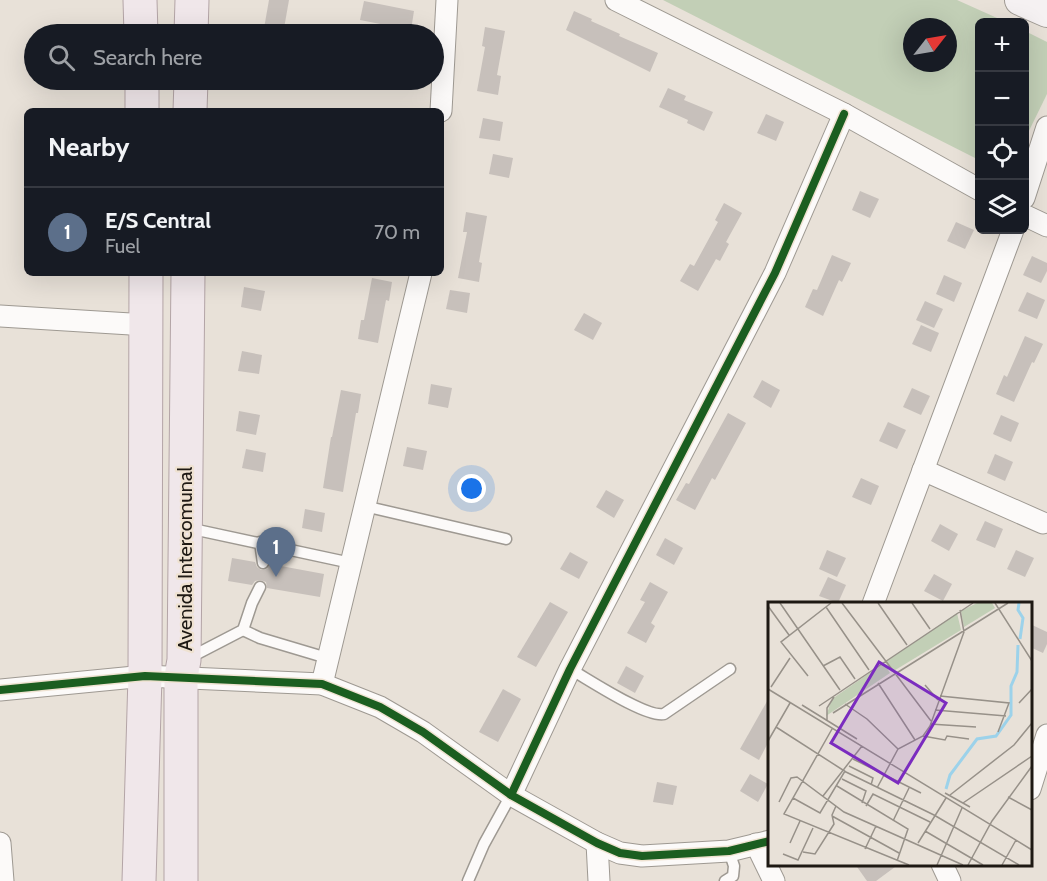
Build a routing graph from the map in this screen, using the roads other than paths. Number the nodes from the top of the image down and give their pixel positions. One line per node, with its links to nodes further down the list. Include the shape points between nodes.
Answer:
1 (140, 0): 7 (main road)
2 (192, 0): 8 (main road)
3 (447, 0): 9 (street)
4 (616, 0): 16 (street)
5 (1020, 0): 6 (street)
6 (1047, 12)
7 (141, 24)
8 (192, 24)
9 (444, 56)
10 (142, 90): 13 (main road)
11 (191, 90): 14 (main road)
12 (442, 90): 15 (street)
13 (142, 108)
14 (190, 108)
15 (441, 108)
16 (844, 114): 19 (street); 41 (street, via 775,273)
17 (1047, 128): 18 (street)
18 (1029, 183)
19 (975, 187)
20 (1029, 217): 21 (street)
21 (1047, 226)
22 (1011, 234): 28 (street)
23 (146, 276): 27 (main road, Avenida Intercomunal)
24 (188, 276): 31 (main road, Avenida Intercomunal)
25 (420, 276): 29 (street)
26 (0, 316): 27 (street)
27 (147, 326): 43 (main road, Avenida Intercomunal)
28 (922, 470): 30 (street); 37 (street)
29 (364, 506): 32 (lane); 35 (street)
30 (1043, 523)
31 (185, 528): 33 (lane); 40 (main road, Avenida Intercomunal)
32 (506, 539)
33 (260, 542): 34 (lane); 35 (lane)
34 (263, 563)
35 (351, 563): 39 (street)
36 (260, 587): 38 (lane)
37 (873, 602)
38 (243, 630): 39 (lane); 40 (lane)
39 (327, 658): 44 (street)
40 (183, 668): 43 (street); 44 (street); 60 (main road, Avenida Intercomunal)
41 (570, 669): 42 (lane, via 658,716); 50 (street)
42 (730, 669)
43 (145, 676): 45 (street); 59 (main road, Avenida Intercomunal)
44 (322, 684): 50 (street, via 380,707 423,732)
45 (0, 690)
46 (1047, 735): 47 (street)
47 (1032, 784)
48 (1047, 787): 49 (street)
49 (1032, 790)
50 (511, 795): 52 (street); 61 (lane)
51 (0, 843): 58 (street)
52 (597, 843): 54 (street, via 620,853 642,856); 62 (street)
53 (763, 843): 54 (street); 55 (street)
54 (729, 851): 63 (lane, via 733,876)
55 (768, 860)
56 (770, 866): 64 (street)
57 (943, 866): 65 (street)
58 (3, 881)
59 (139, 881)
60 (181, 881)
61 (468, 881)
62 (599, 881)
63 (725, 881)
64 (774, 881)
65 (951, 881)

